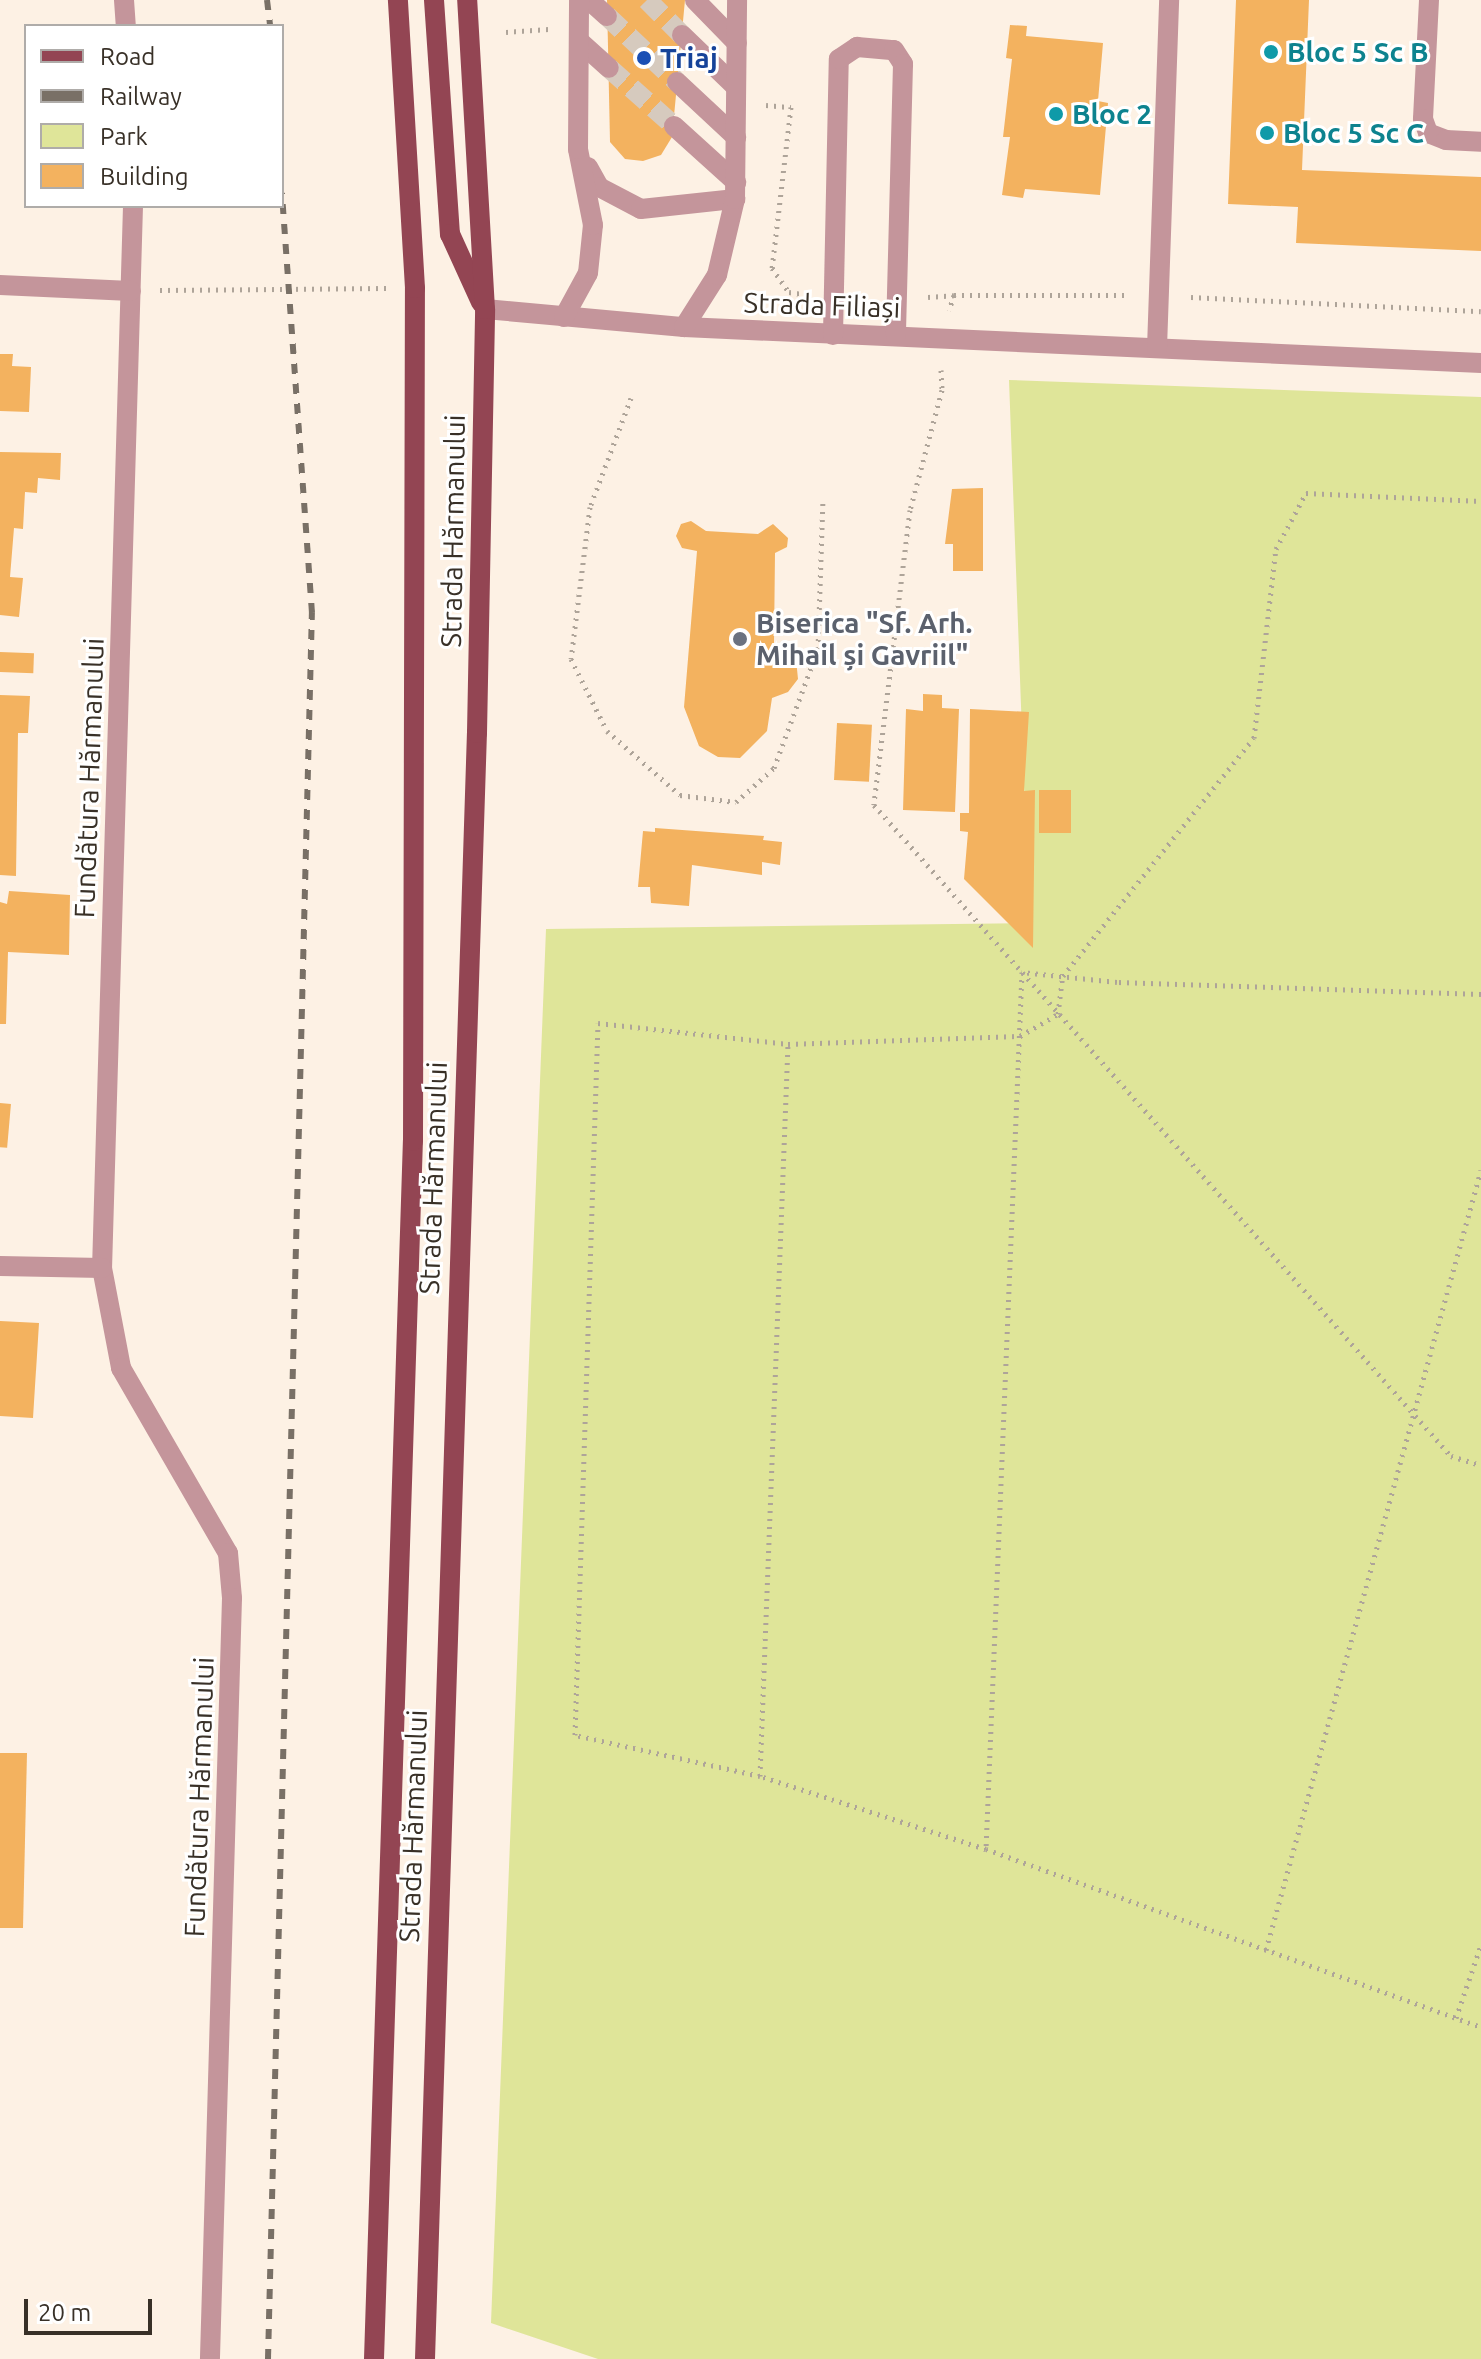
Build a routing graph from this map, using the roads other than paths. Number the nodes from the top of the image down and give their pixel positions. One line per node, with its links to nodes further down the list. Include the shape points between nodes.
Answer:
1 (104, 0): 11 (street)
2 (398, 0): 37 (main road, Strada Hărmanului, via 415,288 413,1141)
3 (434, 0): 27 (main road, via 450,234)
4 (467, 0): 27 (main road, Strada Hărmanului)
5 (579, 0): 13 (street)
6 (589, 0): 12 (street)
7 (695, 0): 15 (street)
8 (737, 0): 15 (street)
9 (1169, 0): 32 (street)
10 (1429, 0): 21 (street, via 1423,119 1428,133)
11 (125, 11)
12 (607, 16)
13 (579, 34): 16 (street); 22 (street)
14 (682, 35): 18 (street)
15 (737, 43): 18 (street)
16 (609, 68)
17 (677, 82): 20 (street)
18 (736, 96): 20 (street)
19 (674, 126): 23 (street)
20 (736, 137): 23 (street)
21 (1481, 142)
22 (578, 149): 23 (street, via 599,187 641,209); 28 (street, via 593,225 588,273)
23 (736, 190): 29 (street, via 717,275)
24 (133, 208): 26 (street, Fundătura Hărmanului)
25 (0, 285): 26 (street)
26 (131, 291): 35 (street, Fundătura Hărmanului)
27 (485, 309): 28 (street, Strada Filiași); 38 (main road, Strada Hărmanului, via 477,733)
28 (564, 317): 29 (street, Strada Filiași)
29 (684, 327): 30 (street, Strada Filiași)
30 (833, 335): 31 (street, Strada Filiași); 31 (street, via 839,59 857,47 894,50 903,64)
31 (896, 335): 32 (street, Strada Filiași)
32 (1157, 348): 33 (street, Strada Filiași)
33 (1481, 363)
34 (0, 1266): 35 (street)
35 (102, 1268): 36 (street, Fundătura Hărmanului, via 121,1368 228,1553 232,1598)
36 (210, 2359)
37 (374, 2359)
38 (425, 2359)

